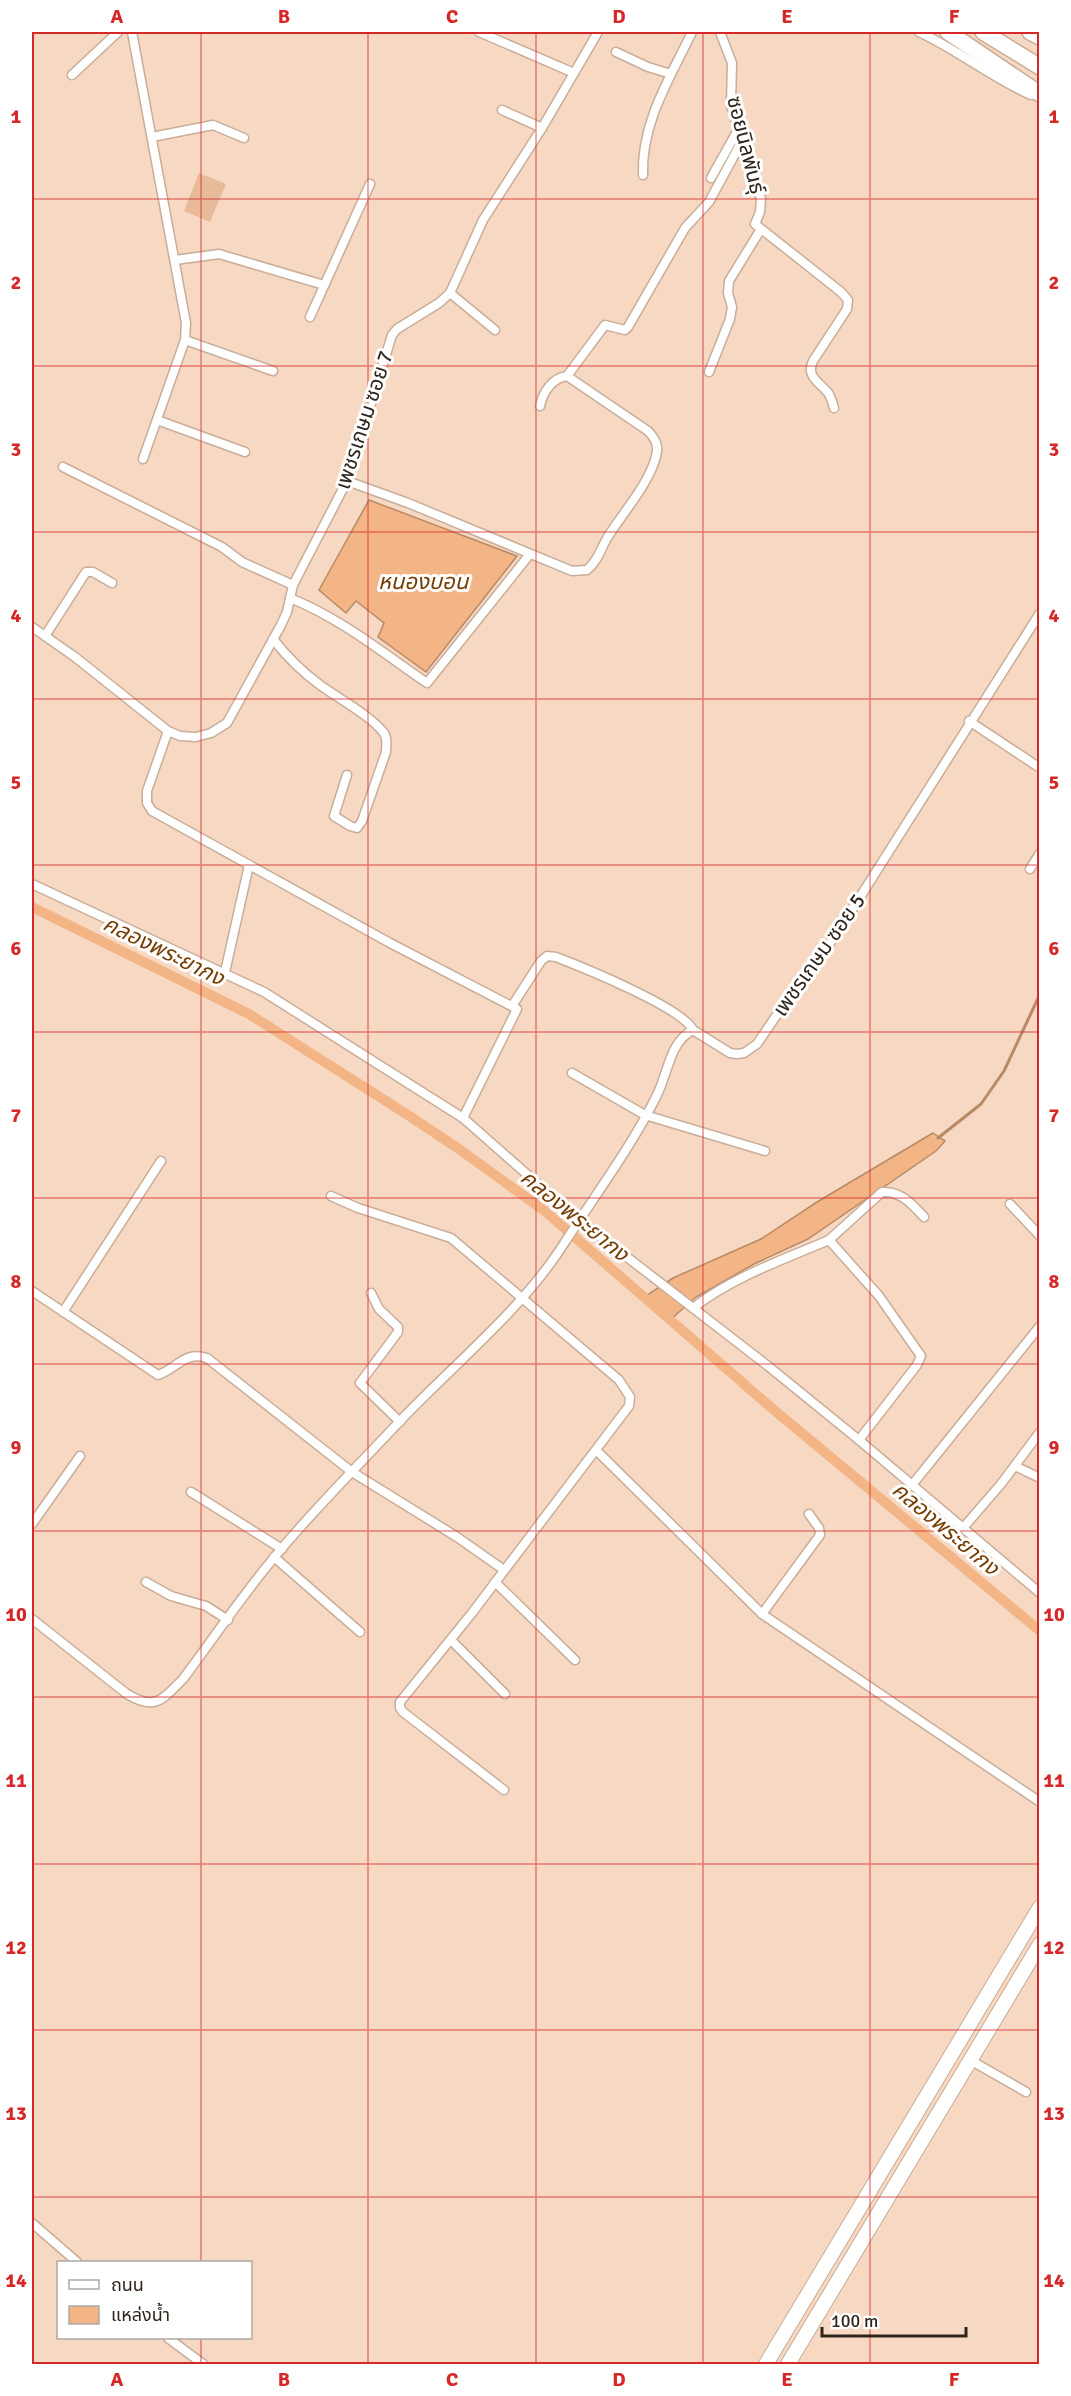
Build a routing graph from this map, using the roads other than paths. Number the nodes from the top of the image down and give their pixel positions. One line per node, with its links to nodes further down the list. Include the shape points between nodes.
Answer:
1 (118, 32): 16 (street)
2 (132, 32): 21 (street)
3 (479, 32): 14 (street)
4 (598, 32): 14 (street, เพชรเกษม ซอย 7)
5 (692, 32): 15 (street)
6 (720, 32): 20 (street, ซอยนิลพันธุ์, via 732,63 731,105)
7 (919, 32): 17 (street, via 945,43 1015,87)
8 (948, 32): 17 (highway)
9 (983, 32): 13 (highway)
10 (1030, 32): 11 (highway)
11 (1040, 37)
12 (616, 52): 15 (street)
13 (1040, 67)
14 (574, 73): 19 (street, เพชรเกษม ซอย 7)
15 (671, 74): 24 (street, via 653,110 642,154)
16 (72, 75)
17 (1040, 95)
18 (502, 110): 19 (street)
19 (542, 128): 30 (street, เพชรเกษม ซอย 7, via 483,220)
20 (738, 128): 23 (street, ซอยนิลพันธุ์); 25 (street)
21 (152, 137): 22 (street, via 213,125); 28 (street)
22 (244, 138)
23 (742, 141): 27 (street, ซอยนิลพันธุ์, via 761,199); 36 (street, via 709,202 685,228 628,327 625,330 605,324)
24 (643, 175)
25 (711, 178)
26 (370, 184): 29 (street)
27 (758, 226): 35 (street, via 729,281 730,319); 38 (street, via 848,300 848,309 811,365 812,376)
28 (175, 260): 29 (street, via 219,254); 33 (street, via 186,323)
29 (324, 285): 31 (street)
30 (450, 293): 32 (street); 43 (street, เพชรเกษม ซอย 7, via 392,335)
31 (310, 317)
32 (495, 330)
33 (185, 340): 34 (street); 39 (street)
34 (273, 371)
35 (709, 372)
36 (567, 375): 37 (street, via 552,383); 44 (street, via 648,431 658,450 634,498 587,570 572,571)
37 (540, 406)
38 (834, 408)
39 (157, 420): 40 (street); 41 (street)
40 (245, 452)
41 (143, 459)
42 (63, 467): 46 (street)
43 (347, 481): 44 (street); 46 (street, เพชรเกษม ซอย 7)
44 (530, 554): 47 (street, via 427,683 342,625)
45 (112, 583): 50 (street, via 86,572)
46 (293, 585): 47 (street, เพชรเกษม ซอย 7)
47 (290, 598): 51 (street, เพชรเกษม ซอย 7)
48 (1040, 613): 52 (street, เพชรเกษม ซอย 5)
49 (32, 627): 50 (street, เพชรเกษม ซอย 7)
50 (45, 636): 53 (street, เพชรเกษม ซอย 7)
51 (273, 639): 53 (street, เพชรเกษม ซอย 7, via 227,723 196,737); 55 (street, via 293,664 384,734 386,752 357,828 334,816)
52 (969, 721): 54 (street); 62 (street, เพชรเกษม ซอย 5, via 848,916 757,1044 744,1053 730,1053)
53 (168, 731): 57 (street, via 147,791 147,803 152,811)
54 (1040, 768)
55 (347, 776)
56 (1040, 853): 58 (street)
57 (249, 865): 60 (street); 61 (street)
58 (1030, 869)
59 (32, 884): 60 (street)
60 (225, 972): 65 (street, via 289,1007)
61 (512, 1006): 62 (street, via 541,961 547,956 556,957 655,1002 690,1023); 65 (street, via 517,1009)
62 (693, 1030): 64 (street, via 678,1043)
63 (572, 1073): 64 (street)
64 (645, 1115): 66 (street); 71 (street)
65 (463, 1118): 71 (street)
66 (765, 1151)
67 (161, 1161): 78 (street)
68 (331, 1196): 76 (street, via 451,1238)
69 (1010, 1204): 72 (street)
70 (924, 1217): 73 (street, via 901,1195 882,1192)
71 (578, 1222): 76 (street, via 538,1279); 77 (street)
72 (1040, 1236)
73 (829, 1240): 77 (street, via 736,1281); 82 (street, via 879,1296 921,1356)
74 (32, 1291): 78 (street)
75 (371, 1293): 80 (street, via 398,1332 360,1383)
76 (521, 1296): 80 (street, via 507,1315); 83 (street, via 619,1380 630,1396 629,1406)
77 (693, 1308): 82 (street)
78 (63, 1312): 86 (street, via 158,1375 186,1358 207,1358)
79 (1040, 1326): 88 (street)
80 (400, 1422): 86 (street)
81 (1040, 1432): 85 (street)
82 (859, 1440): 88 (street)
83 (597, 1451): 95 (street); 99 (street)
84 (80, 1456): 91 (street)
85 (1015, 1466): 87 (street); 92 (street)
86 (352, 1472): 93 (street); 95 (street)
87 (1040, 1478)
88 (912, 1485): 92 (street)
89 (191, 1492): 93 (street)
90 (809, 1514): 99 (street, via 820,1535)
91 (32, 1524)
92 (963, 1528): 98 (street)
93 (282, 1549): 94 (street)
94 (274, 1557): 101 (street); 102 (street)
95 (504, 1570): 97 (street)
96 (146, 1582): 101 (street, via 171,1596 206,1606)
97 (495, 1582): 103 (street); 104 (street)
98 (1040, 1593)
99 (762, 1614): 107 (street)
100 (32, 1619): 101 (street, via 142,1703 154,1703 166,1696)
101 (228, 1620)
102 (360, 1632)
103 (451, 1640): 105 (street); 106 (street, via 400,1702 400,1707)
104 (575, 1659)
105 (505, 1694)
106 (504, 1790)
107 (1040, 1802)
108 (1040, 1907): 112 (main road)
109 (1040, 1944): 110 (main road)
110 (970, 2060): 111 (street); 113 (main road)
111 (1026, 2092)
112 (895, 2150): 113 (main road); 118 (main road)
113 (911, 2159): 119 (main road)
114 (32, 2223): 115 (street)
115 (76, 2261)
116 (171, 2339): 117 (street)
117 (203, 2364)
118 (766, 2364)
119 (788, 2364)

